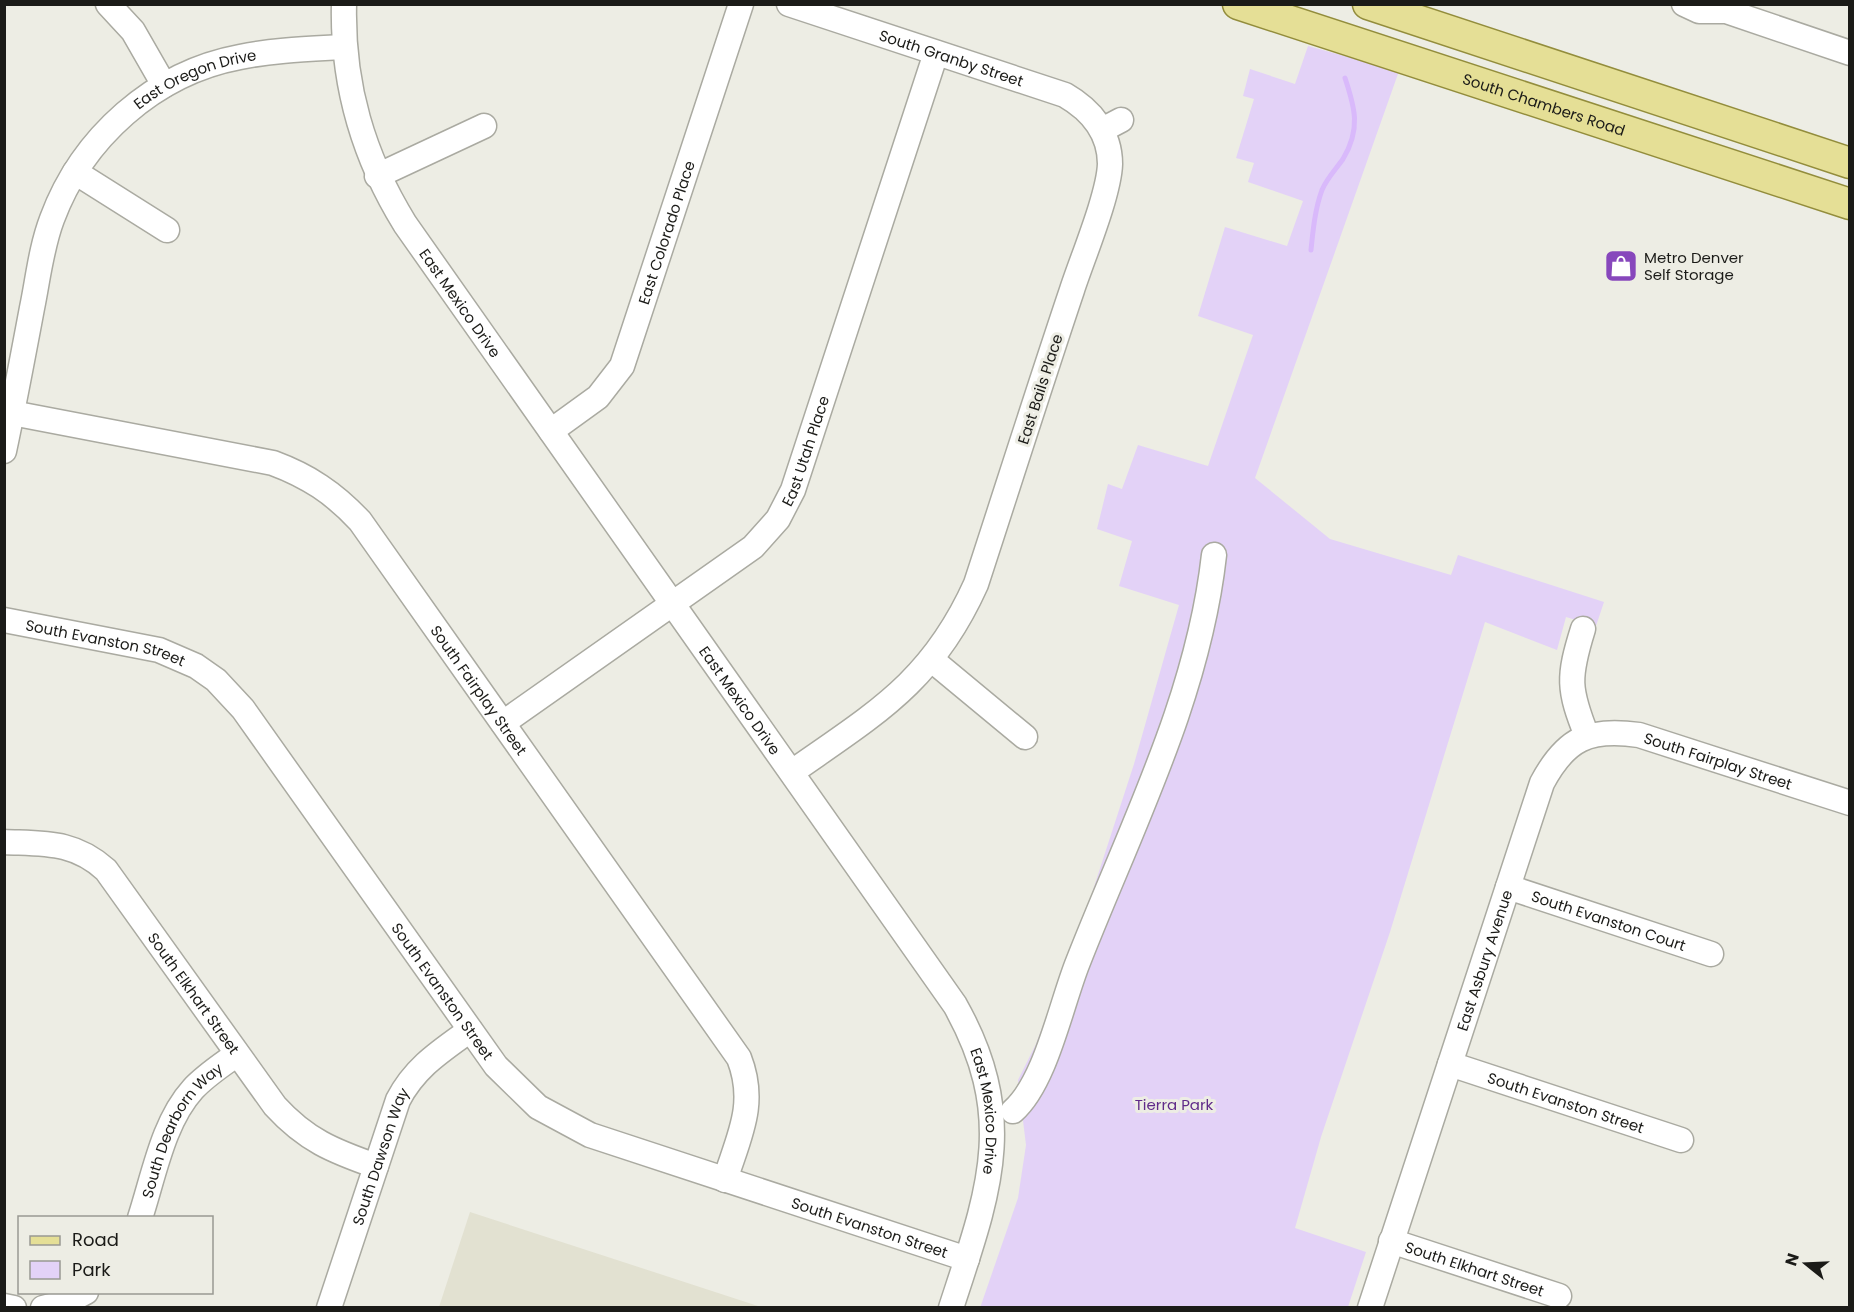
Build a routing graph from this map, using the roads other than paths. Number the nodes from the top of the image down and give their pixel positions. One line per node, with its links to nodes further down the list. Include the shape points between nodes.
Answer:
1 (108, 4): 11 (street, via 133,31)
2 (344, 4): 8 (street, East Mexico Drive)
3 (741, 4): 20 (street, East Colorado Place, via 622,366 598,397)
4 (789, 4): 10 (street, South Granby Street)
5 (1238, 4): 17 (main road, South Chambers Road)
6 (1368, 4): 14 (main road)
7 (1684, 4): 9 (street, via 1699,12 1726,11)
8 (344, 47): 11 (street, East Oregon Drive, via 239,57); 16 (street, East Mexico Drive, via 357,120)
9 (1849, 52)
10 (936, 53): 12 (street, South Granby Street, via 1065,95); 23 (street, East Utah Place, via 788,502 767,534 753,547)
11 (164, 85): 15 (street, East Oregon Drive, via 108,130)
12 (1111, 125): 26 (street, East Bails Place, via 1108,180 976,584 954,628)
13 (484, 126): 16 (street)
14 (1850, 163)
15 (75, 172): 18 (street); 19 (street, East Oregon Drive, via 44,246)
16 (377, 176): 20 (street, East Mexico Drive, via 405,224)
17 (1850, 204)
18 (167, 230)
19 (12, 413): 21 (street, East Oregon Drive); 27 (street, South Fairplay Street, via 273,463 321,485 360,521)
20 (551, 432): 23 (street, East Mexico Drive)
21 (4, 451)
22 (1214, 555): 38 (street, via 1193,661 1149,792 1078,962 1039,1073)
23 (672, 603): 27 (street, East Utah Place); 30 (street, East Mexico Drive)
24 (4, 620): 35 (street, South Evanston Street, via 159,650 196,666 216,680 243,709)
25 (1582, 629): 28 (street, via 1570,684)
26 (932, 660): 29 (street); 30 (street, East Bails Place, via 887,705)
27 (503, 723): 41 (street, South Fairplay Street, via 739,1058 749,1096)
28 (1587, 736): 31 (street, South Fairplay Street, via 1611,731 1639,735); 33 (street, East Asbury Avenue, via 1564,750 1542,783)
29 (1026, 737)
30 (792, 772): 44 (street, East Mexico Drive, via 955,1005 978,1052 991,1107 992,1150 984,1208)
31 (1850, 803)
32 (4, 842): 36 (street, South Elkhart Street, via 63,845 92,856 106,870)
33 (1508, 887): 34 (street, South Evanston Court); 37 (street, East Asbury Avenue)
34 (1711, 954)
35 (470, 1030): 40 (street, South Dawson Way, via 419,1067 407,1082); 41 (street, South Evanston Street, via 511,1083 558,1120 590,1135)
36 (237, 1054): 40 (street, South Elkhart Street, via 291,1124 332,1151); 42 (street, South Dearborn Way, via 207,1075 182,1103 170,1126)
37 (1450, 1064): 39 (street, South Evanston Street); 43 (street, East Asbury Avenue)
38 (1013, 1111)
39 (1682, 1140)
40 (376, 1166): 52 (street, South Dawson Way)
41 (725, 1180): 44 (street, South Evanston Street)
42 (141, 1216)
43 (1391, 1241): 47 (street, South Elkhart Street); 54 (street, East Asbury Avenue)
44 (967, 1259): 53 (street, East Mexico Drive)
45 (85, 1294): 50 (street)
46 (88, 1294): 51 (street)
47 (1559, 1296)
48 (4, 1306): 49 (street)
49 (14, 1308)
50 (43, 1308)
51 (97, 1308)
52 (329, 1308)
53 (951, 1308)
54 (1370, 1308)

